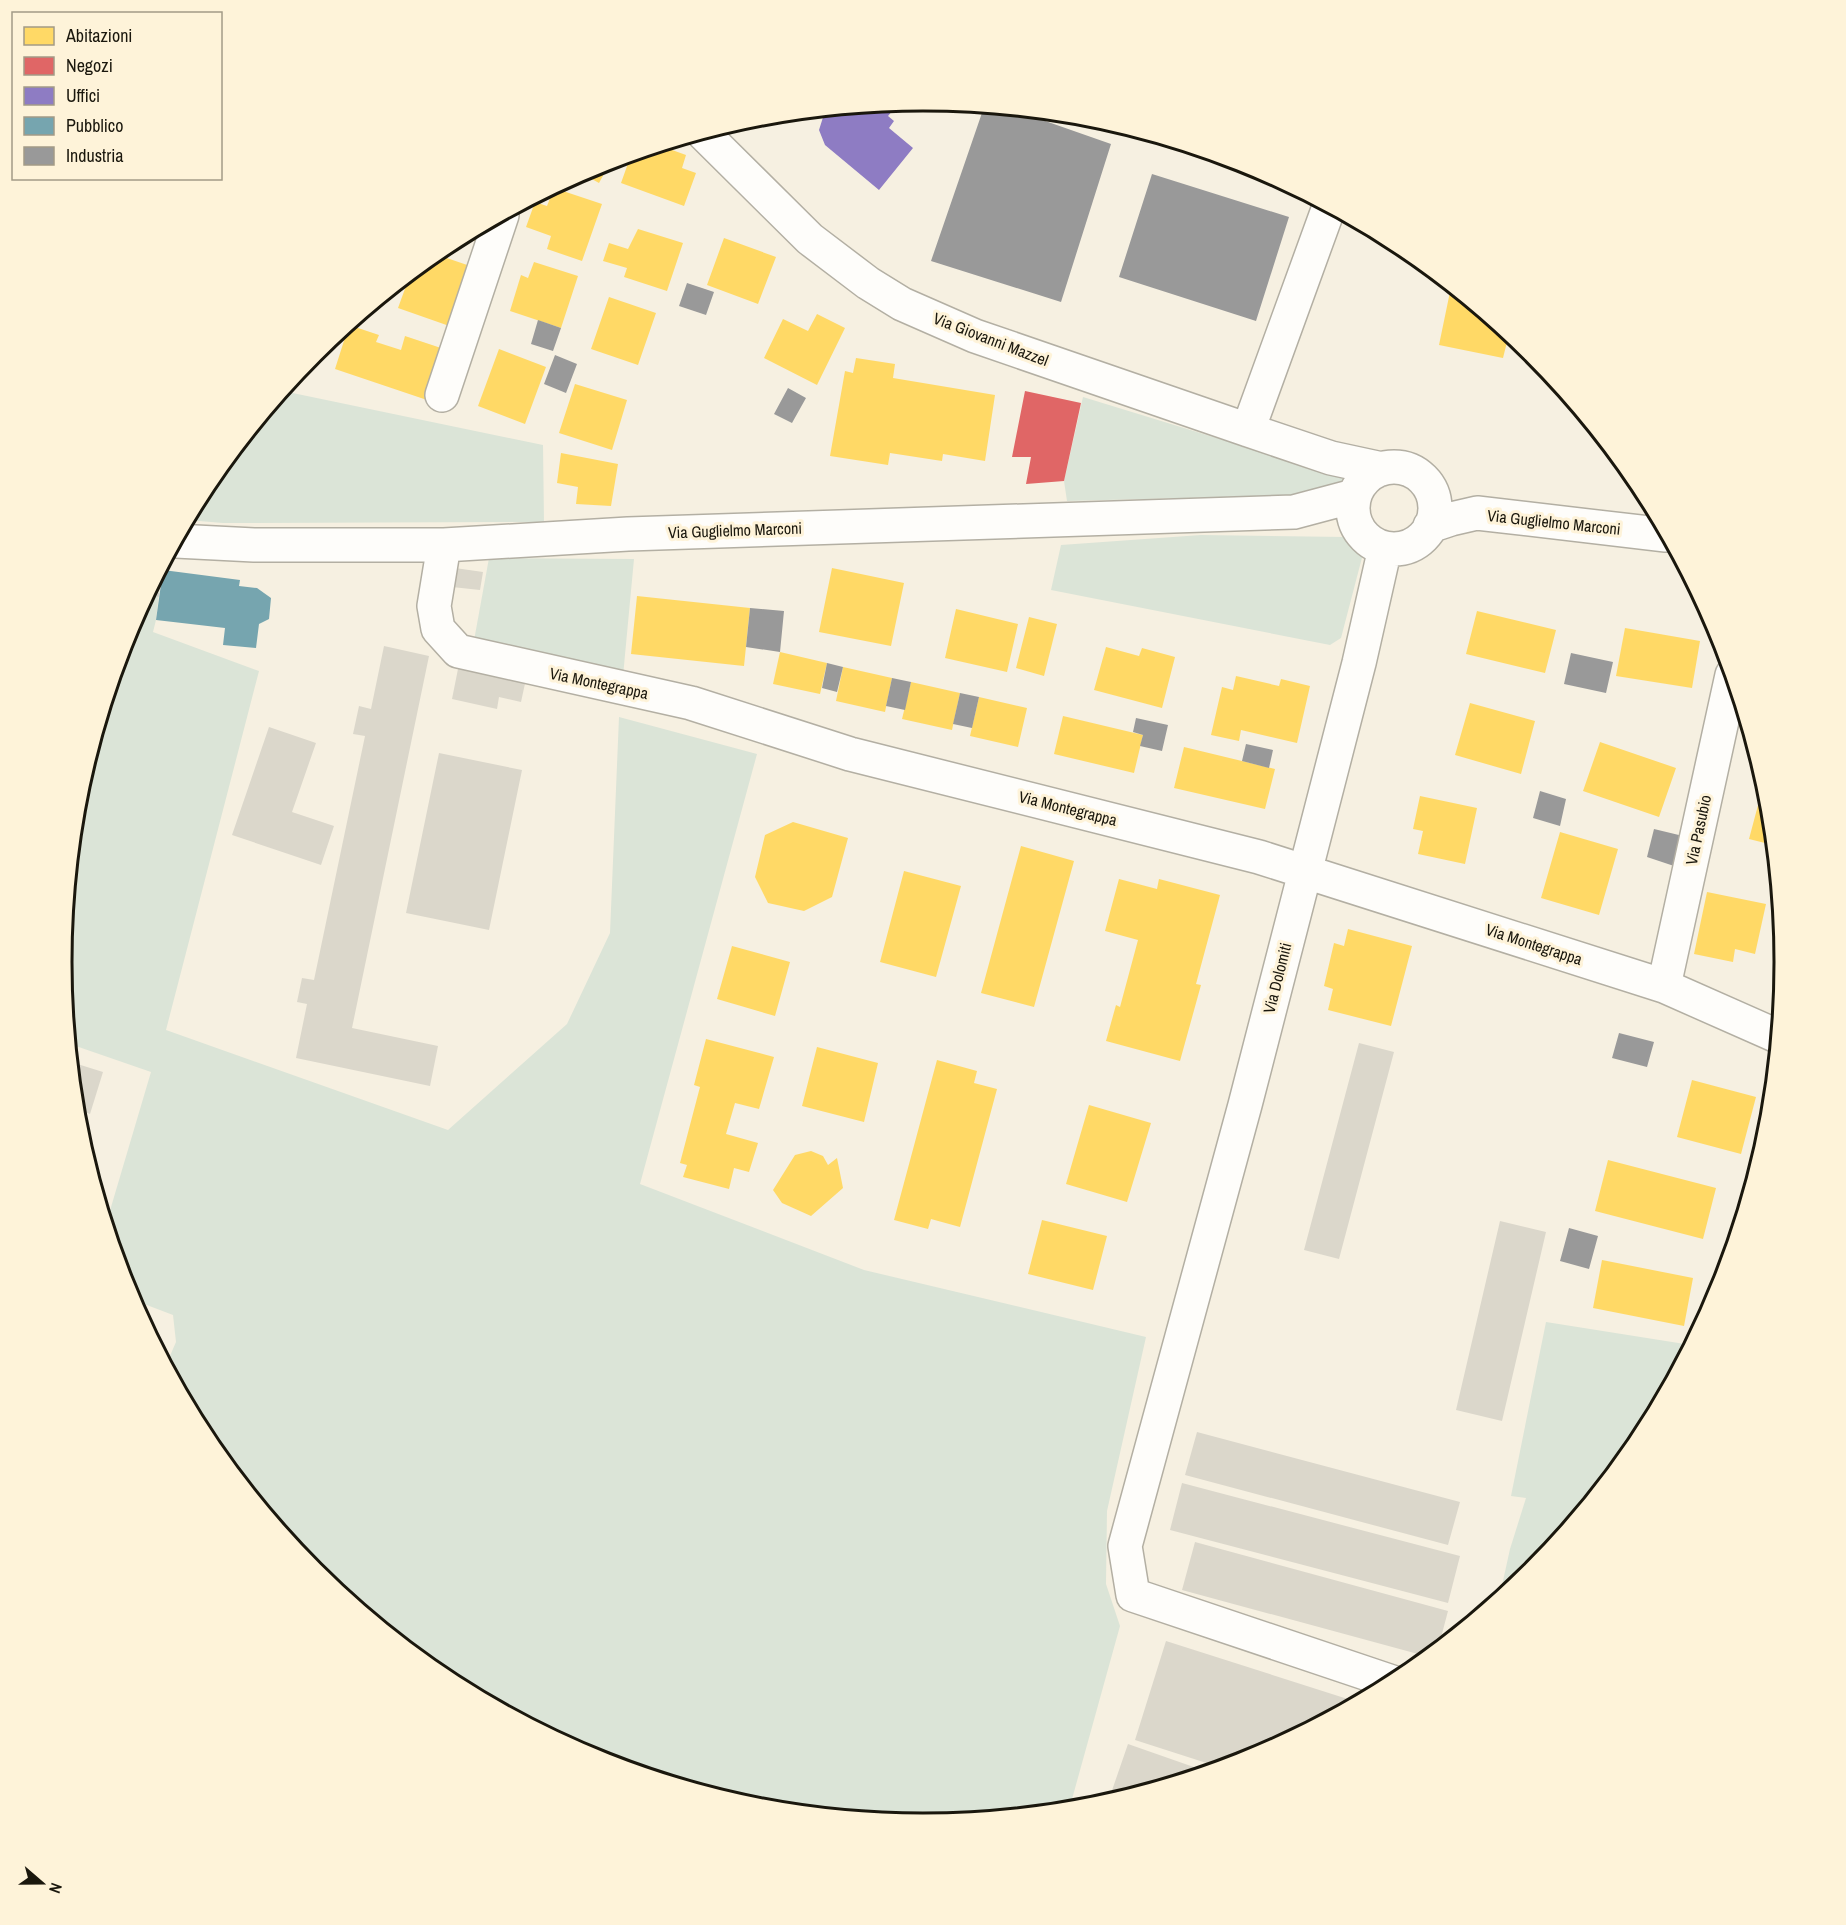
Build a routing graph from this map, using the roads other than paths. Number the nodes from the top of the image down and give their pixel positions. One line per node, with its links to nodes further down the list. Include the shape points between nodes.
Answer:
1 (714, 137): 5 (street, Via Giovanni Mazzel, via 810,239 902,304 975,336)
2 (1327, 214): 5 (street)
3 (498, 226): 4 (street)
4 (442, 395)
5 (1248, 430): 6 (street, Via Giovanni Mazzel, via 1331,458)
6 (1365, 485): 7 (street, via 1395,467 1420,476); 8 (street, Via Guglielmo Marconi); 13 (street, via 1352,510 1355,523)
7 (1431, 492): 9 (street, Via Guglielmo Marconi); 10 (street, via 1435,513)
8 (1294, 512): 13 (street, Via Guglielmo Marconi, via 1322,518); 14 (street, Via Guglielmo Marconi, via 628,534)
9 (1478, 513): 10 (street, Via Guglielmo Marconi); 11 (street, Via Guglielmo Marconi)
10 (1430, 526): 13 (street, via 1412,545 1398,549)
11 (1658, 534)
12 (184, 541): 14 (street, Via Guglielmo Marconi)
13 (1373, 541): 16 (street, Via Dolomiti, via 1359,663)
14 (444, 544): 16 (street, Via Montegrappa, via 434,606 438,629 458,651 691,703 850,754)
15 (1729, 689): 17 (street, Via Pasubio)
16 (1304, 870): 17 (street, Via Montegrappa); 19 (street, Via Dolomiti, via 1245,1105 1125,1546 1133,1595)
17 (1664, 986): 18 (street, Via Montegrappa)
18 (1771, 1033)
19 (1382, 1679)

